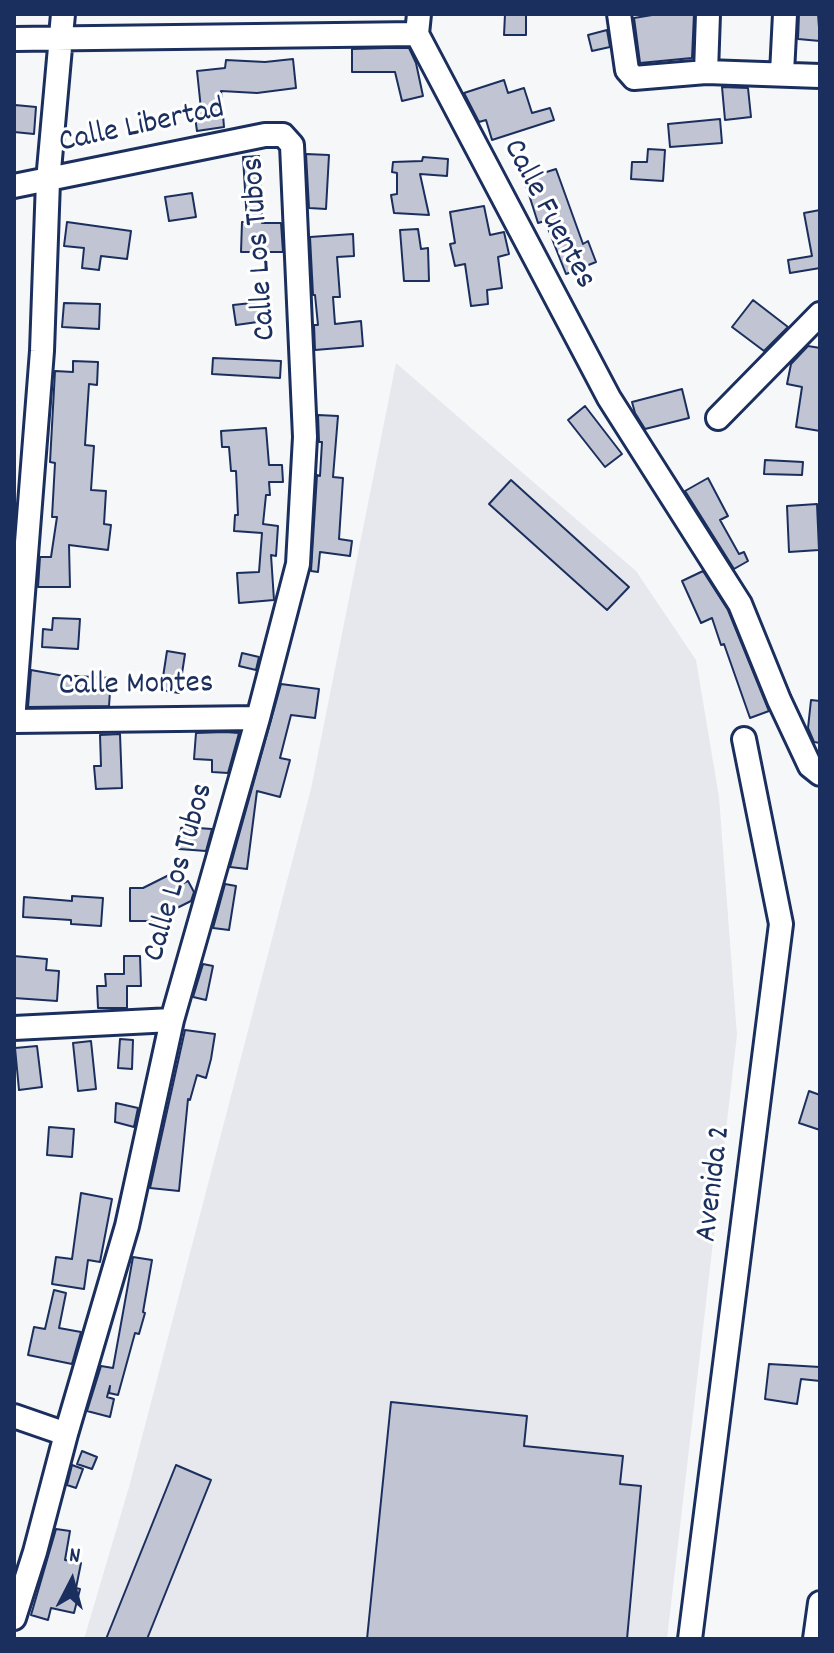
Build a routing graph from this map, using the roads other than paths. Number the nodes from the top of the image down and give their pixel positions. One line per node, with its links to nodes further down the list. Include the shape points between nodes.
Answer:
1 (63, 14): 6 (street)
2 (619, 14): 8 (street, via 627,70 634,78)
3 (708, 14): 8 (street)
4 (785, 14): 9 (street)
5 (418, 24): 6 (street, Calle Fuentes); 20 (street, Calle Fuentes, via 609,398 740,604 810,766)
6 (59, 38): 7 (street, Calle Fuentes); 12 (street)
7 (14, 39)
8 (706, 72): 9 (street)
9 (782, 73): 10 (street)
10 (820, 76)
11 (283, 135): 12 (street, Calle Libertad); 17 (street, Calle Los Tubos, via 292,145 305,437 298,564)
12 (48, 181): 13 (street, Calle Libertad); 16 (street, via 42,351)
13 (14, 186)
14 (820, 314): 15 (street)
15 (718, 418)
16 (14, 708)
17 (258, 718): 18 (street, Calle Montes); 21 (street, Calle Los Tubos)
18 (14, 720)
19 (744, 739): 27 (street, Avenida 2, via 781,924)
20 (820, 774)
21 (172, 1020): 22 (street); 24 (street, Calle Los Tubos, via 127,1226)
22 (14, 1028)
23 (14, 1416): 24 (street)
24 (66, 1434): 26 (street, Calle Los Tubos)
25 (820, 1603): 28 (street)
26 (14, 1618)
27 (690, 1639)
28 (815, 1639)

